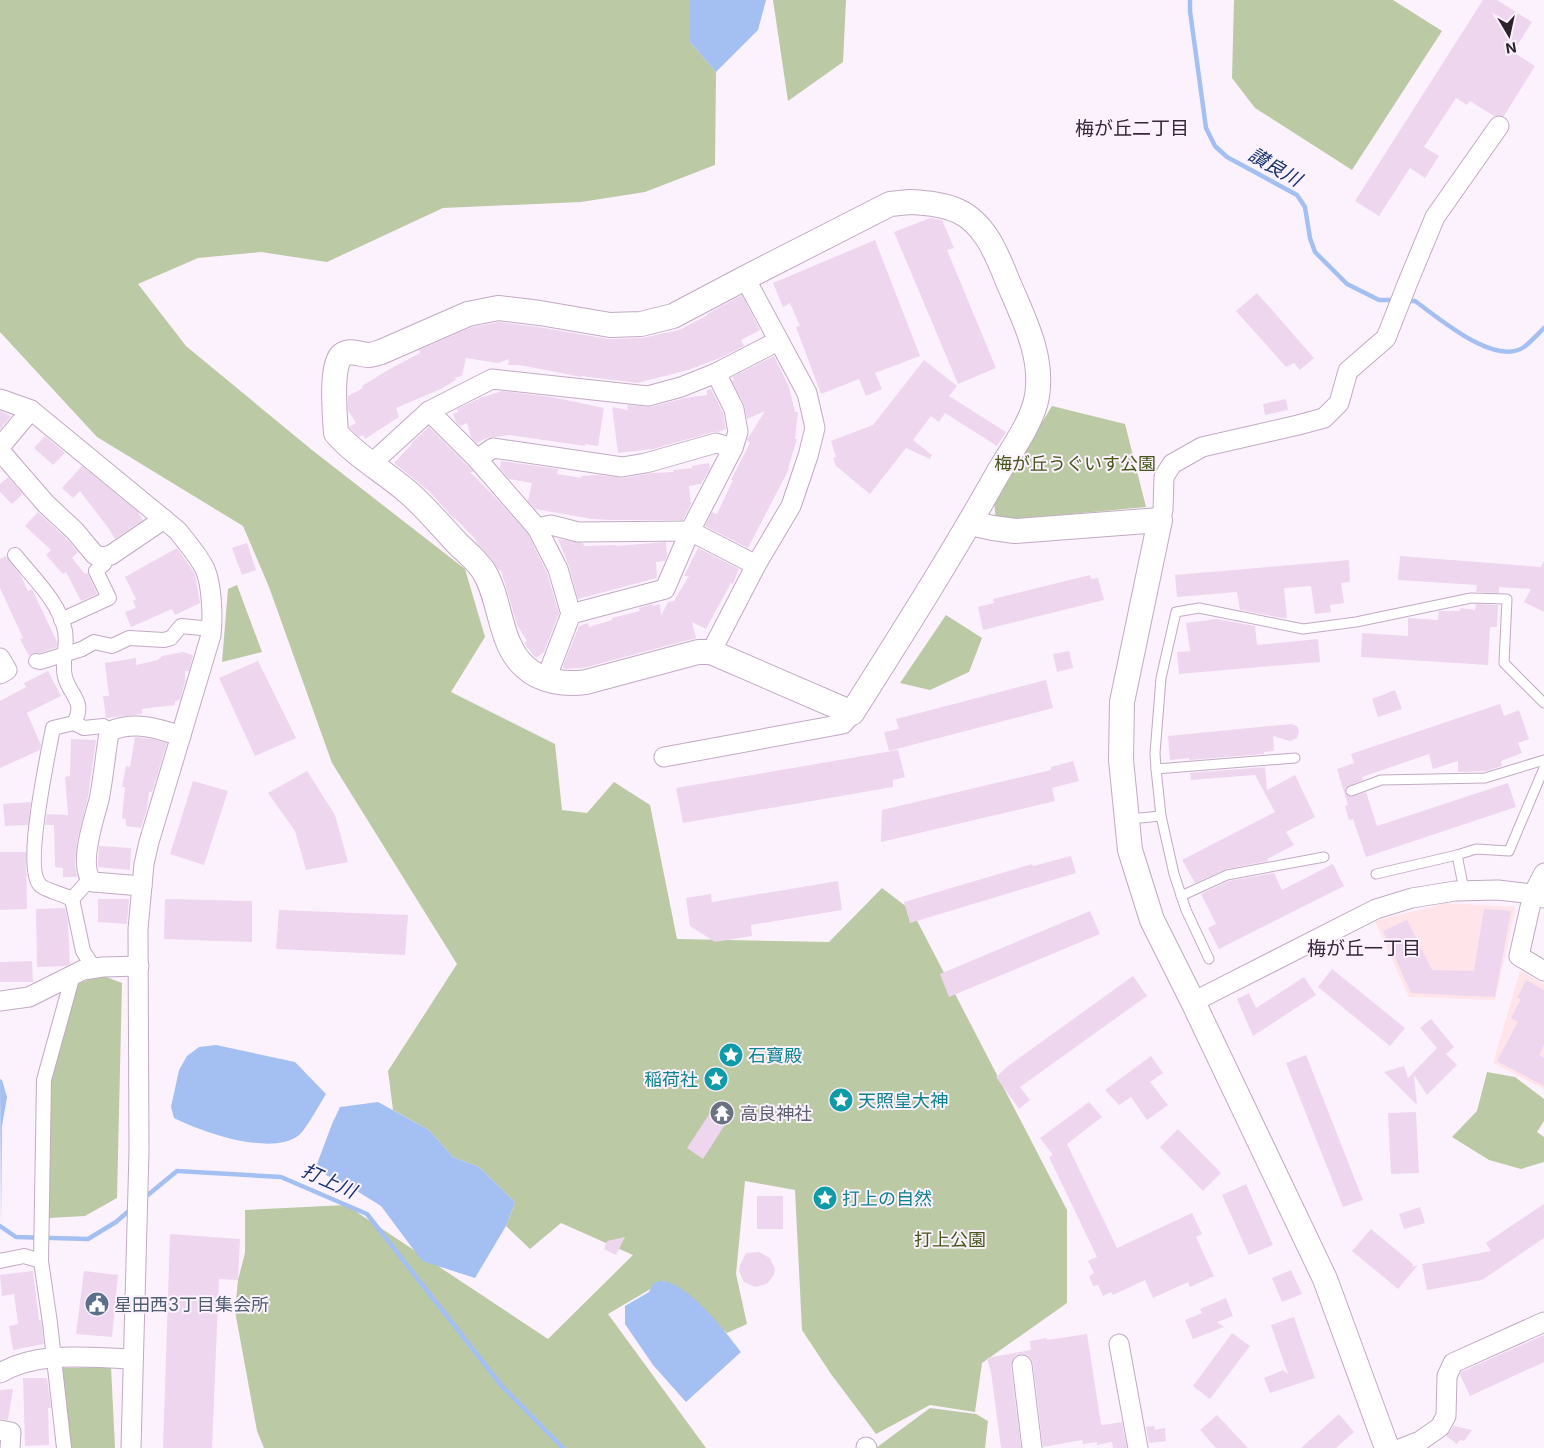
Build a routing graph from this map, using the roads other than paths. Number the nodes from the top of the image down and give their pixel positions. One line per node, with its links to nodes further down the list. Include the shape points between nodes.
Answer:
1 (1499, 126): 14 (street, via 1435,217 1386,338 1348,372 1339,403 1324,418 1202,446 1172,464 1164,478)
2 (744, 278): 3 (street); 12 (street, via 674,316 641,324 610,325 498,308 468,314 381,352 342,355 336,363 336,433); 15 (street, via 890,204 936,204 958,211 976,225 993,246 1034,344 1038,369 1037,396 1030,417)
3 (778, 341): 4 (street); 20 (street, via 807,392 815,428 791,506)
4 (716, 372): 7 (street, via 681,388 648,396 492,379); 9 (street, via 734,408 738,432)
5 (0, 399): 6 (street)
6 (31, 410): 8 (street); 13 (street)
7 (428, 412): 11 (street); 12 (street)
8 (0, 447)
9 (733, 448): 11 (street, via 716,443 622,468 493,448); 17 (street)
10 (0, 451): 19 (street, via 95,555)
11 (477, 459): 16 (street)
12 (371, 464): 29 (street, via 410,494 482,570 494,593 512,652 525,668)
13 (164, 519): 19 (street, via 111,555); 23 (street, via 192,548 206,570 213,613)
14 (1160, 520): 15 (street, via 1015,531); 42 (street, via 1122,702 1121,760)
15 (970, 523): 31 (street)
16 (537, 528): 17 (street, via 551,525 578,532); 21 (street, via 558,569)
17 (690, 531): 20 (street); 21 (street, via 664,589)
18 (15, 555): 22 (street, via 56,606)
19 (103, 557): 22 (street, via 104,564 96,571 109,598)
20 (756, 565): 24 (street)
21 (571, 614): 29 (street)
22 (61, 620): 25 (street, via 65,631)
23 (212, 629): 25 (street, via 181,626 171,638 164,640 129,638 112,646 94,642); 34 (street)
24 (711, 652): 29 (street, via 698,652 586,682 569,684); 31 (street)
25 (65, 654): 27 (street); 32 (street, via 65,678 78,704)
26 (0, 658): 28 (street, via 6,670)
27 (36, 661)
28 (0, 674)
29 (546, 679)
30 (1544, 703): 39 (lane, via 1504,663 1507,599 1470,598 1356,622 1303,629 1199,608 1176,612 1161,678)
31 (852, 713): 35 (street, via 843,724)
32 (74, 723): 33 (street, via 84,728 103,726); 52 (street, via 52,728 34,842 35,878 41,886)
33 (110, 731): 34 (street, via 138,725); 47 (street, via 99,800 89,835 86,867)
34 (181, 736): 48 (street, via 149,842)
35 (664, 757)
36 (1295, 758): 39 (lane)
37 (1544, 760): 40 (lane, via 1485,778 1381,780)
38 (1544, 768): 43 (lane, via 1509,851 1476,849)
39 (1156, 769): 41 (lane)
40 (1351, 791)
41 (1161, 816): 42 (lane); 50 (lane)
42 (1127, 819): 59 (street, via 1130,850 1152,920)
43 (1457, 855): 46 (lane); 49 (lane)
44 (1324, 857): 50 (lane, via 1227,875)
45 (1544, 872): 51 (street)
46 (1376, 874)
47 (90, 880): 48 (street); 52 (street)
48 (142, 886): 54 (street)
49 (1464, 890): 51 (street, via 1498,890); 59 (street, via 1412,898 1376,909)
50 (1181, 896): 53 (lane)
51 (1539, 896): 56 (street, via 1519,956)
52 (72, 899): 55 (street, via 83,951)
53 (1209, 959)
54 (139, 966): 55 (street); 65 (street, via 139,1151)
55 (94, 968): 57 (street)
56 (1544, 971)
57 (73, 975): 58 (street, via 29,997); 60 (street, via 44,1080)
58 (0, 1001)
59 (1193, 1002): 74 (street, via 1324,1279)
60 (41, 1260): 61 (street, via 24,1256); 64 (street)
61 (0, 1261)
62 (1544, 1322): 75 (street, via 1453,1363 1446,1376 1446,1416 1440,1427 1420,1441)
63 (1119, 1344): 73 (street)
64 (55, 1358): 65 (street); 67 (street, via 40,1359); 70 (street)
65 (133, 1359): 71 (street)
66 (1022, 1365): 72 (street)
67 (0, 1373)
68 (0, 1430): 69 (street, via 11,1432)
69 (10, 1448)
70 (64, 1448)
71 (131, 1448)
72 (1032, 1448)
73 (1138, 1448)
74 (1387, 1448)
75 (1402, 1448)

